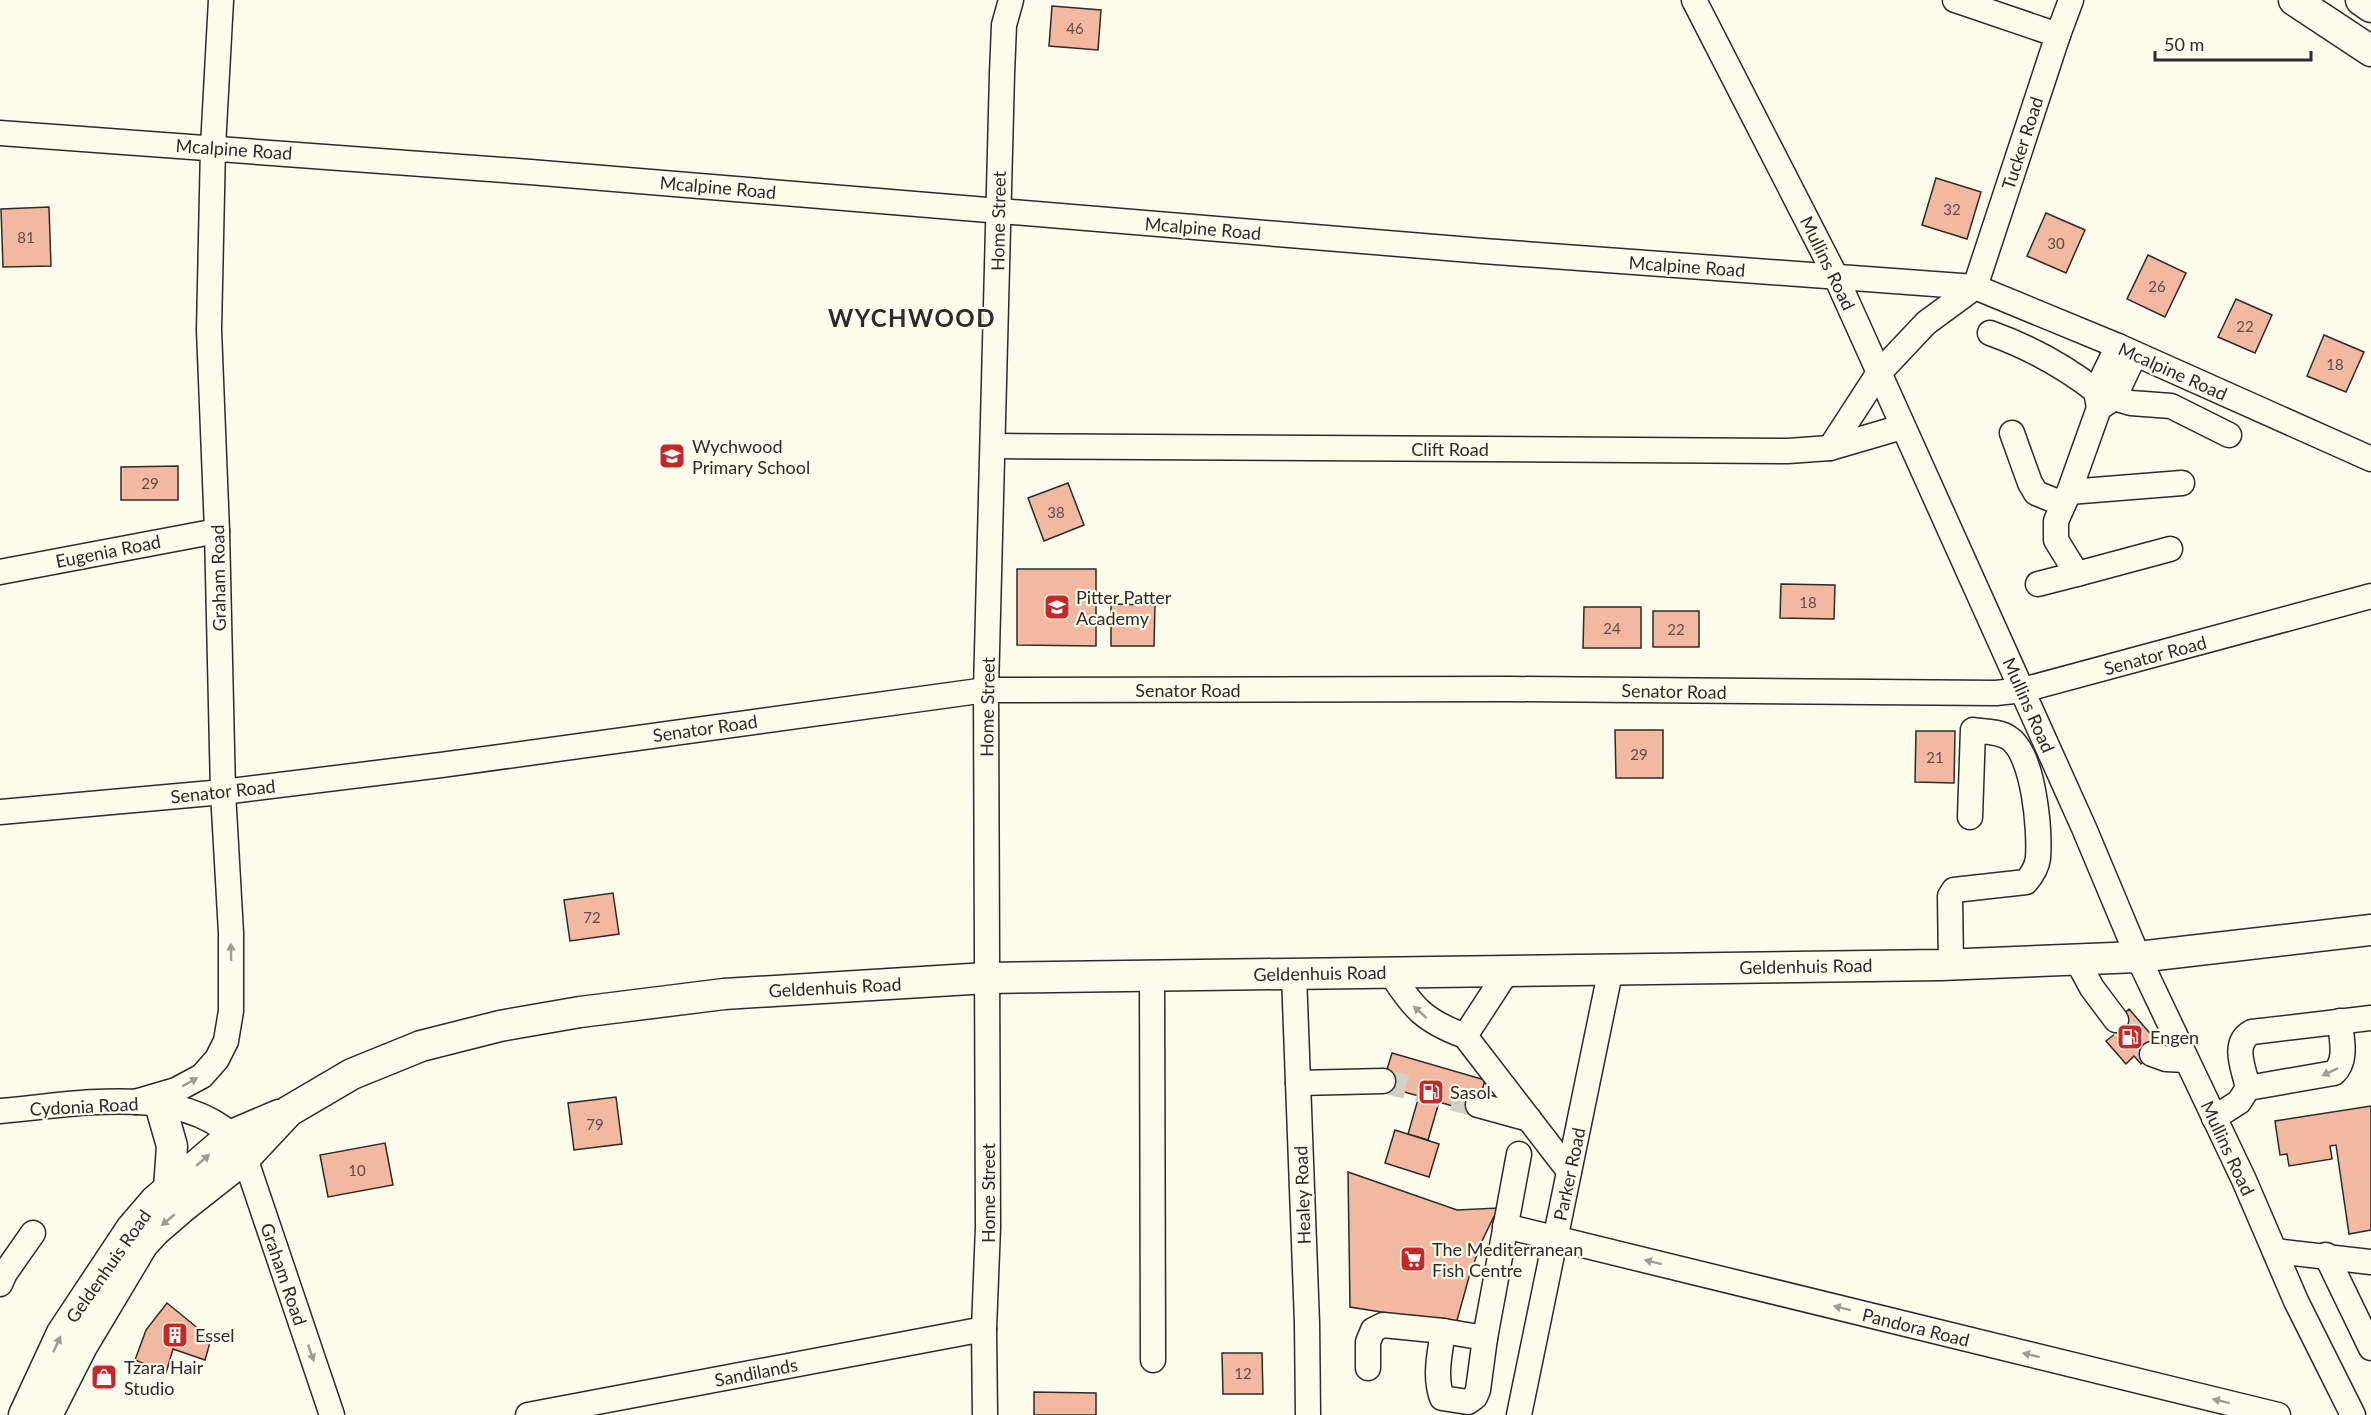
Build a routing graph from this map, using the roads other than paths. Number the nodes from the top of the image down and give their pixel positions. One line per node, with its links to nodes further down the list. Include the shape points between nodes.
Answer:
1 (221, 0): 12 (street, Graham Road)
2 (1011, 0): 13 (street, Home Street, via 1004,25)
3 (1694, 0): 14 (street, Mullins Road)
4 (1955, 0): 9 (street)
5 (2071, 0): 9 (street, Tucker Road)
6 (2294, 0): 10 (main road)
7 (2361, 0): 8 (main road)
8 (2371, 7)
9 (2058, 35): 15 (street, Tucker Road)
10 (2371, 51)
11 (0, 133): 12 (street, Mcalpine Road)
12 (213, 147): 13 (street, Mcalpine Road); 28 (street, Graham Road, via 209,330)
13 (998, 210): 14 (street, Mcalpine Road); 23 (street, Home Street)
14 (1836, 277): 15 (street, Mcalpine Road); 18 (street, Mullins Road)
15 (1975, 287): 17 (street, Mcalpine Road); 18 (street, via 1926,323)
16 (1990, 333): 19 (street, via 2041,355 2075,375)
17 (2127, 350): 19 (street); 25 (street, Mcalpine Road)
18 (1878, 374): 20 (street, Mullins Road); 24 (street)
19 (2103, 399): 22 (street, via 2171,406); 27 (street)
20 (1902, 427): 24 (street, Clift Road); 35 (street, Mullins Road)
21 (2012, 433): 27 (street, via 2036,493)
22 (2229, 435)
23 (994, 446): 24 (street, Clift Road, via 1788,451); 34 (street, Home Street)
24 (1830, 448)
25 (2371, 459)
26 (2182, 483): 27 (street)
27 (2066, 498): 31 (street, via 2056,521 2056,540)
28 (217, 531): 30 (street, Eugenia Road); 38 (street, Graham Road)
29 (2170, 549): 31 (street)
30 (0, 572)
31 (2077, 574): 32 (street)
32 (2038, 584)
33 (2371, 596): 35 (street, Senator Road)
34 (986, 690): 36 (street, Senator Road, via 1521,689); 38 (street, Senator Road); 50 (street, Home Street)
35 (2023, 690): 36 (street, Senator Road); 42 (street, Mullins Road)
36 (1969, 694): 37 (street)
37 (1972, 730): 40 (street); 44 (street, via 1997,733 2019,747 2034,794 2038,858 2030,878 2019,885 1954,891 1950,896)
38 (223, 792): 39 (street, Senator Road); 60 (street, Graham Road, one-way to 38, via 202,1076 226,1041 232,991)
39 (0, 812)
40 (1970, 817)
41 (2371, 930): 42 (main road, Geldenhuis Road)
42 (2138, 957): 43 (main road, Geldenhuis Road); 56 (street, Mullins Road)
43 (2077, 960): 44 (main road, Geldenhuis Road); 52 (street)
44 (1951, 965): 45 (main road, Geldenhuis Road)
45 (1611, 968): 46 (main road, Geldenhuis Road); 67 (street, Parker Road)
46 (1508, 970): 47 (main road, Geldenhuis Road); 54 (street)
47 (1390, 972): 49 (main road, Geldenhuis Road); 54 (street, one-way to 47, via 1425,1017)
48 (1152, 975): 49 (main road, Geldenhuis Road); 50 (main road, Geldenhuis Road); 81 (street)
49 (1294, 975): 58 (street, Healey Road)
50 (987, 978): 65 (main road, Geldenhuis Road, via 676,998 500,1026 421,1046 352,1074 289,1111); 77 (street, Home Street, via 988,1227)
51 (2371, 1018): 53 (street)
52 (2116, 1020)
53 (2340, 1021): 59 (street, one-way to 59, via 2343,1059 2334,1073); 59 (street, via 2252,1032 2244,1037 2240,1044)
54 (1465, 1036): 64 (street)
55 (2152, 1054): 56 (street)
56 (2186, 1060): 63 (street, Mullins Road)
57 (1383, 1081): 58 (street)
58 (1298, 1083): 88 (street, Healey Road)
59 (2248, 1088): 63 (street, via 2239,1102)
60 (148, 1103): 62 (street, Cydonia Road); 65 (street, Cydonia Road, via 198,1113 223,1126); 68 (main road, via 172,1146)
61 (1478, 1104): 64 (street)
62 (0, 1111)
63 (2214, 1118): 72 (street, Mullins Road)
64 (1529, 1119): 67 (street)
65 (239, 1147): 68 (main road, Geldenhuis Road, one-way to 65); 75 (main road, Geldenhuis Road, one-way to 75); 85 (street, Graham Road, one-way to 85)
66 (1519, 1154): 69 (street)
67 (1569, 1171): 71 (street, Parker Road)
68 (169, 1189): 75 (main road, Geldenhuis Road, via 130,1229)
69 (1505, 1226): 71 (street, Pandora Road); 79 (street)
70 (33, 1233): 76 (street)
71 (1555, 1238): 89 (street, Parker Road); 90 (street, Pandora Road, one-way to 71)
72 (2275, 1251): 73 (street); 91 (street, Mullins Road)
73 (2325, 1255): 74 (street); 80 (street)
74 (2371, 1262)
75 (108, 1279): 83 (main road, Geldenhuis Road, one-way to 75, via 62,1333); 84 (main road, Geldenhuis Road)
76 (0, 1284)
77 (984, 1329): 86 (street, Sandilands); 87 (street, Home Street)
78 (1443, 1330): 79 (street); 79 (street, via 1438,1379 1442,1398 1468,1402 1475,1397); 82 (street, via 1383,1325 1373,1330 1368,1342)
79 (1485, 1338)
80 (2371, 1348)
81 (1153, 1359)
82 (1368, 1368)
83 (24, 1415)
84 (47, 1415)
85 (332, 1415)
86 (528, 1415)
87 (985, 1415)
88 (1308, 1415)
89 (1519, 1415)
90 (2278, 1415)
91 (2353, 1415)

